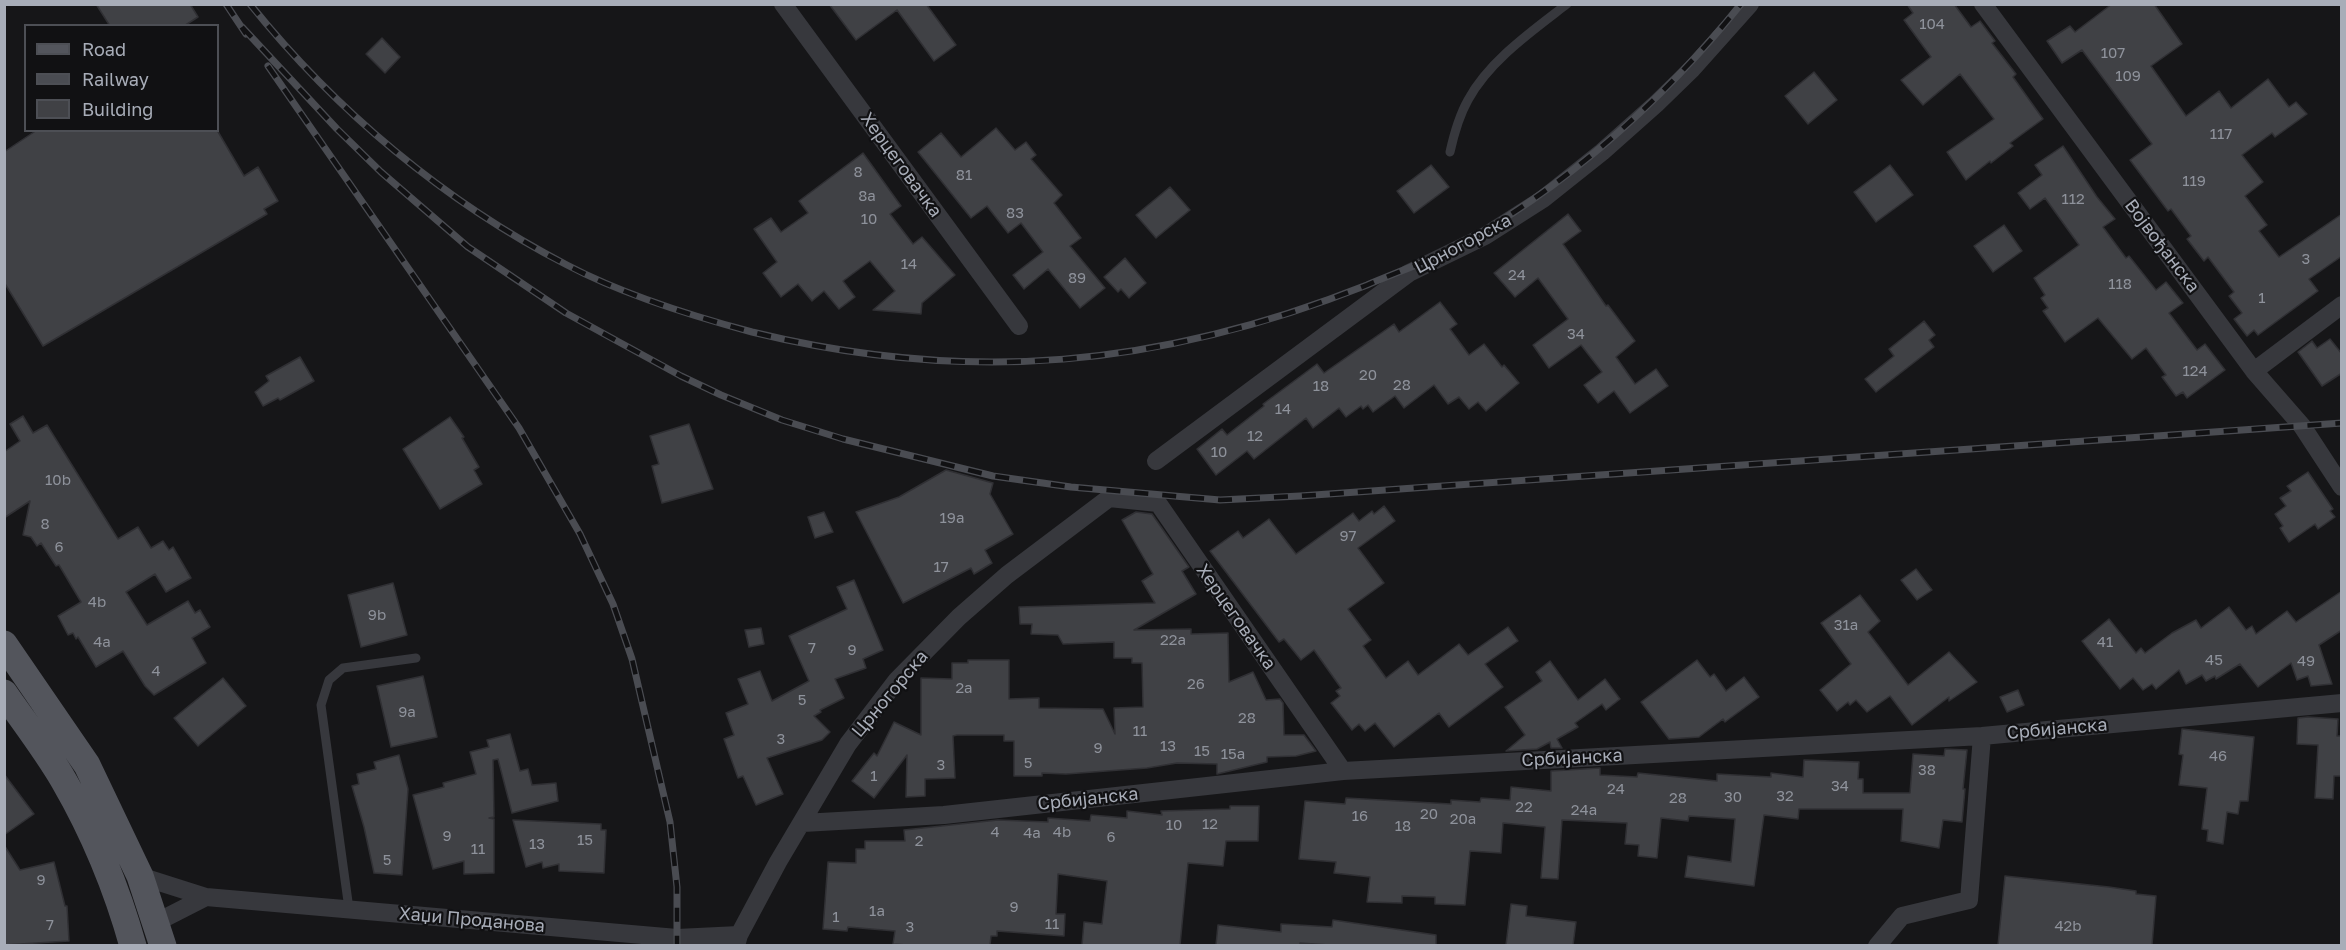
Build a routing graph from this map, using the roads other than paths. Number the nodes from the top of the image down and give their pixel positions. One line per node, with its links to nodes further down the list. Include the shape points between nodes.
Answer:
1 (783, 4): 7 (street, Херцеговачка)
2 (1567, 4): 5 (lane, via 1499,61 1468,98)
3 (1750, 4): 9 (street, Црногорска, via 1656,104 1543,200 1485,236 1409,273)
4 (1983, 4): 8 (street, Војвођанска)
5 (1450, 152)
6 (2342, 305): 8 (street)
7 (1019, 326)
8 (2254, 371): 10 (street, Војвођанска, via 2302,426)
9 (1156, 461)
10 (2342, 487)
11 (1109, 498): 17 (street, Херцеговачка, via 1158,503); 18 (street, Црногорска, via 1007,575 897,680 848,744)
12 (4, 644): 19 (main road, via 87,765)
13 (416, 658): 21 (lane, via 343,668 329,680 321,705)
14 (4, 693): 24 (main road, via 63,780 93,835)
15 (2342, 703): 16 (street, Србијанска)
16 (1982, 736): 17 (street, Србијанска); 25 (street, via 1969,900 1902,916)
17 (1343, 771): 18 (street, Србијанска, via 944,815)
18 (803, 823): 23 (street, Црногорска, via 778,862)
19 (140, 876): 20 (street, Хаџи Проданова); 22 (main road)
20 (206, 897): 21 (street, Хаџи Проданова); 22 (street)
21 (349, 909): 23 (street, Хаџи Проданова)
22 (160, 934)
23 (742, 942)
24 (133, 945)
25 (1877, 945)

